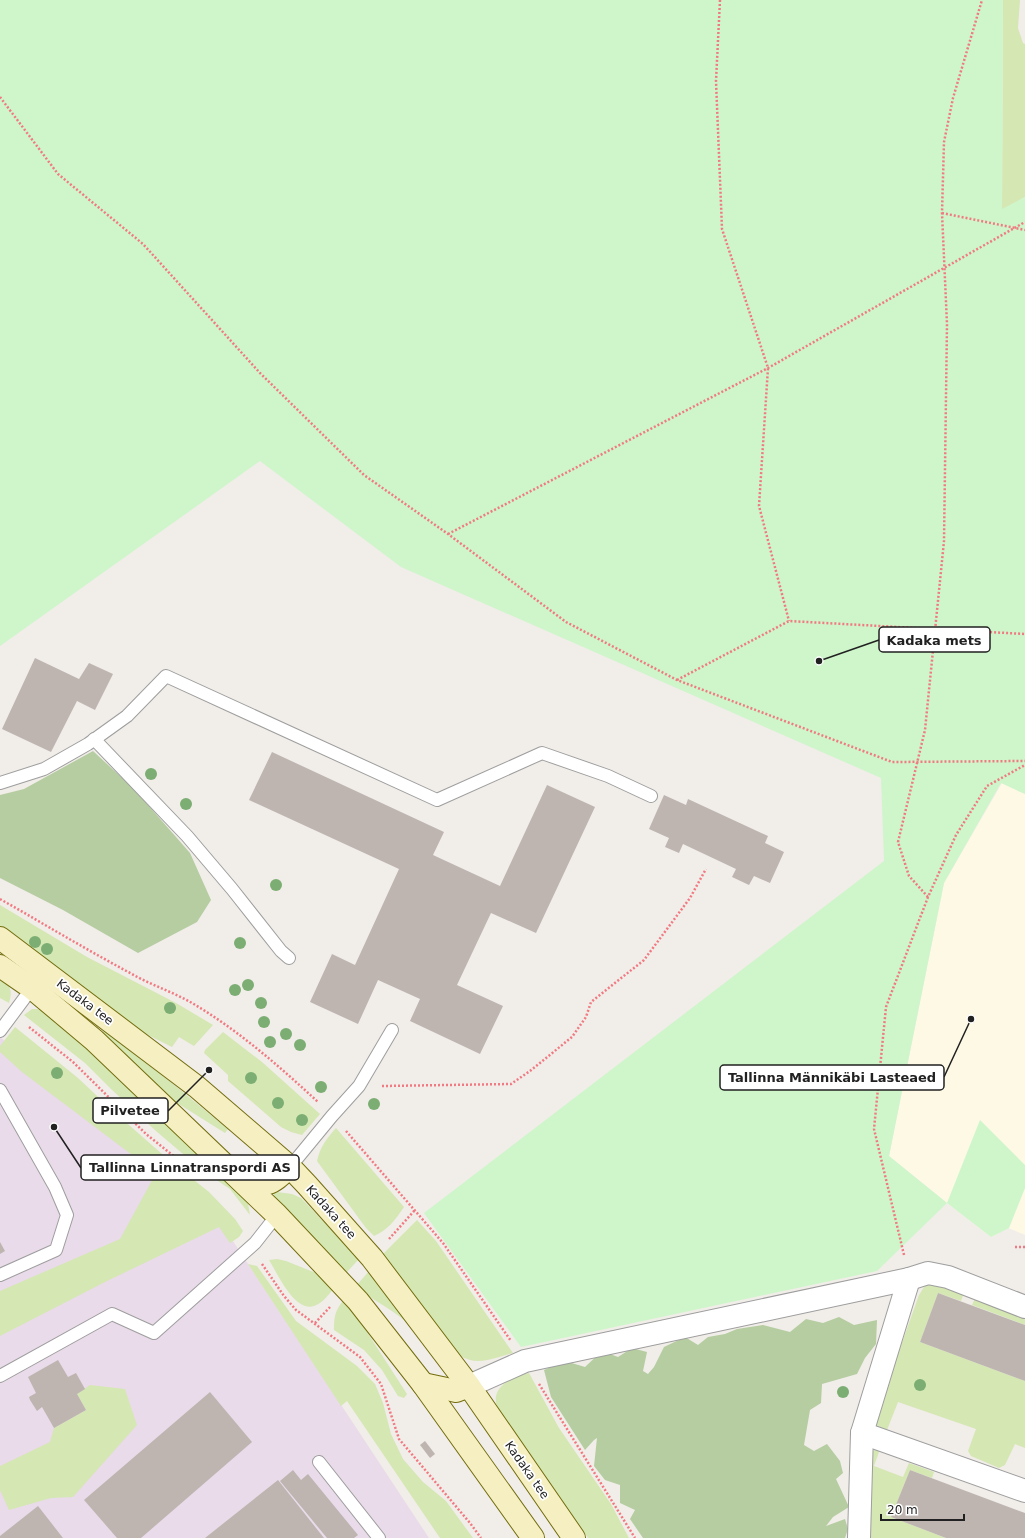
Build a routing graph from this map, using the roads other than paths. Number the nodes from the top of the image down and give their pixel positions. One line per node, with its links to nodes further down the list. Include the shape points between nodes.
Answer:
1 (94, 739): 2 (lane, via 44,769); 3 (lane, via 127,716 166,676 437,800 542,753 608,776); 5 (lane, via 187,836)
2 (0, 783)
3 (651, 796)
4 (0, 938): 11 (main road, Kadaka tee, via 197,1087)
5 (289, 958)
6 (0, 966): 7 (main road, Kadaka tee)
7 (32, 988): 9 (lane); 12 (main road, Kadaka tee, via 94,1040)
8 (392, 1030): 11 (lane, via 359,1086)
9 (0, 1031)
10 (0, 1090): 14 (lane, via 55,1187 67,1215 56,1250)
11 (290, 1167): 12 (main road, via 276,1180 262,1185); 19 (main road, Kadaka tee, via 372,1258)
12 (241, 1180): 13 (main road, Kadaka tee)
13 (277, 1214): 17 (lane, via 255,1243 154,1333 112,1314); 18 (main road, Kadaka tee, via 358,1301)
14 (0, 1275)
15 (909, 1279): 16 (street, via 928,1273 948,1277); 19 (street, via 525,1361); 20 (street)
16 (1025, 1306)
17 (0, 1376)
18 (423, 1384): 19 (main road, via 456,1391); 24 (main road, Kadaka tee)
19 (469, 1386): 25 (main road, Kadaka tee)
20 (862, 1433): 22 (street); 26 (street)
21 (319, 1462): 23 (lane)
22 (1025, 1490)
23 (379, 1538)
24 (533, 1538)
25 (574, 1538)
26 (859, 1538)

